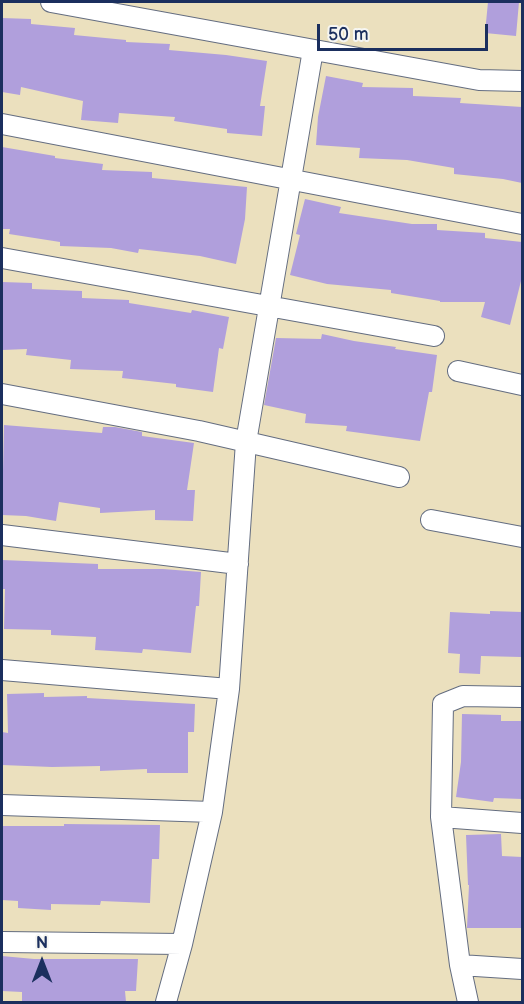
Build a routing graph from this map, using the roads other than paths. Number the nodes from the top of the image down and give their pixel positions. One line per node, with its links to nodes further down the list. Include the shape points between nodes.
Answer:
1 (51, 2): 2 (street)
2 (313, 50): 3 (street, via 479,80); 5 (street)
3 (522, 81)
4 (2, 124): 5 (street)
5 (290, 179): 6 (street); 8 (street)
6 (522, 224)
7 (2, 258): 8 (street)
8 (268, 307): 9 (street); 13 (street)
9 (434, 336)
10 (459, 371): 11 (street)
11 (522, 385)
12 (2, 394): 13 (street)
13 (246, 442): 14 (street); 18 (street)
14 (399, 477)
15 (431, 520): 17 (street)
16 (2, 535): 18 (street)
17 (522, 537)
18 (238, 564): 20 (street)
19 (2, 670): 20 (street)
20 (229, 689): 23 (street)
21 (522, 697): 24 (street, via 463,696 442,705)
22 (2, 805): 23 (street)
23 (212, 812): 27 (street)
24 (441, 817): 25 (street); 28 (street)
25 (522, 824)
26 (2, 942): 27 (street)
27 (183, 944): 30 (street)
28 (460, 965): 29 (street); 31 (street)
29 (522, 969)
30 (166, 1002)
31 (468, 1002)

